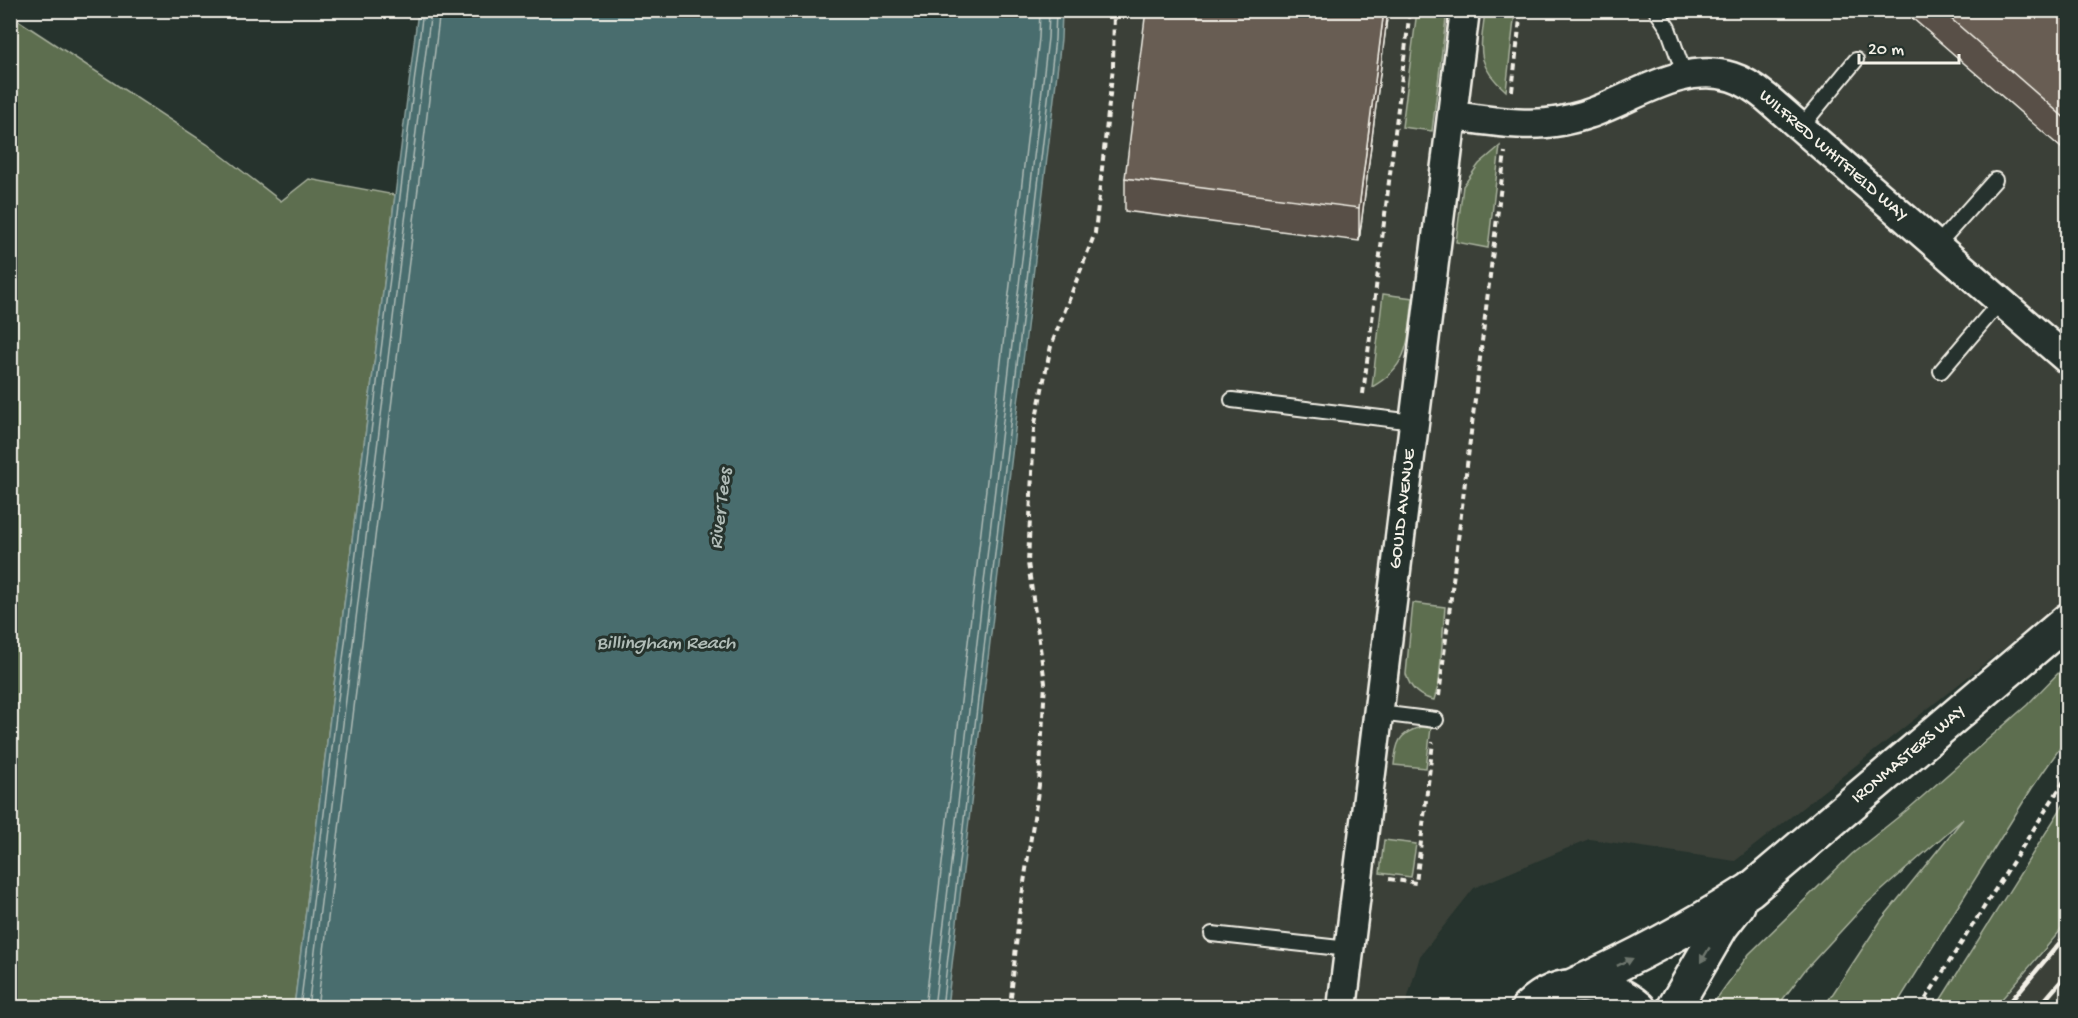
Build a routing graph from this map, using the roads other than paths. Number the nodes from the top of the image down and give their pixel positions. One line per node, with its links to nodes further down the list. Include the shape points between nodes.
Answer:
1 (1465, 10): 5 (street, GOULD AVENUE)
2 (1656, 10): 4 (lane, via 1668,28)
3 (1856, 60): 6 (lane)
4 (1685, 76): 5 (street, WILFRED WHITFIELD WAY, via 1587,115 1558,121 1508,123); 6 (street, WILFRED WHITFIELD WAY, via 1700,73 1731,77 1751,86)
5 (1452, 116): 13 (street, GOULD AVENUE)
6 (1801, 127): 8 (street, WILFRED WHITFIELD WAY)
7 (1995, 180): 8 (lane)
8 (1936, 246): 9 (street, WILFRED WHITFIELD WAY)
9 (2000, 302): 10 (street, WILFRED WHITFIELD WAY); 11 (lane)
10 (2067, 360)
11 (1941, 371)
12 (1232, 400): 13 (lane)
13 (1414, 422): 15 (street, GOULD AVENUE)
14 (2067, 620): 17 (street, IRONMASTERS WAY)
15 (1378, 713): 16 (lane); 19 (street, GOULD AVENUE)
16 (1436, 720)
17 (1750, 890): 20 (street, IRONMASTERS WAY, one-way to 17, via 1670,939); 24 (street, IRONMASTERS WAY, one-way to 24, via 1721,927)
18 (1212, 933): 19 (lane)
19 (1349, 949): 21 (street, GOULD AVENUE)
20 (1572, 986): 22 (street, IRONMASTERS WAY, via 1543,995); 23 (street, IRONMASTERS WAY, via 1602,987)
21 (1342, 1008)
22 (1528, 1008)
23 (1639, 1008)
24 (1674, 1008)

